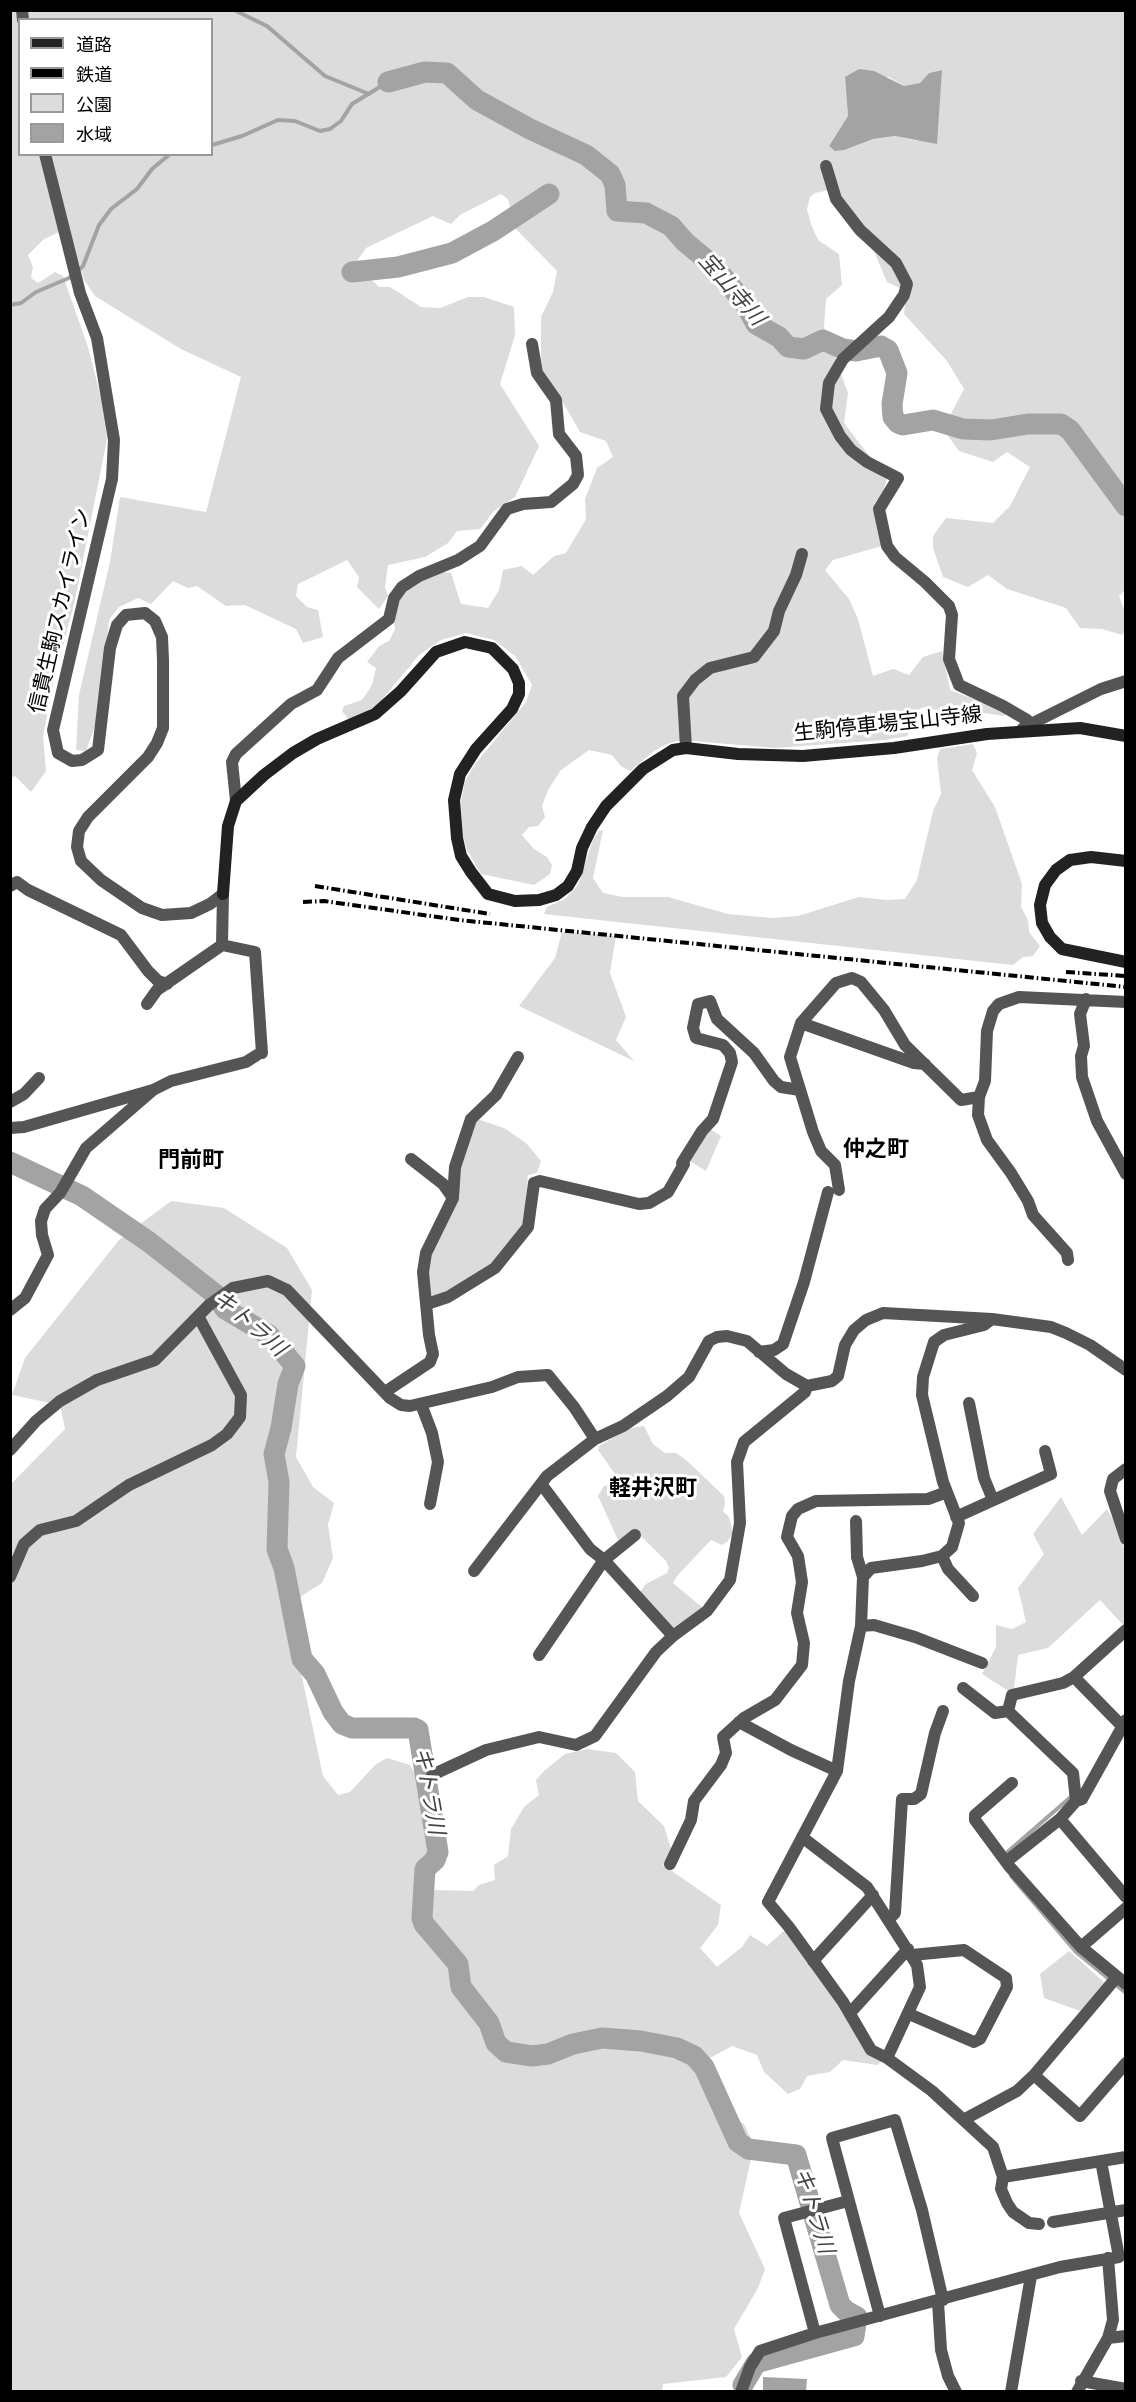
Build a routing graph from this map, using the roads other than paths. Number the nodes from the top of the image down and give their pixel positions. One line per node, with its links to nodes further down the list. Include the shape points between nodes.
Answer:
1 (46, 156): 13 (street, 信貴生駒スカイライン, via 73,266 97,338 114,440 112,479 53,730 58,753 72,761 98,750 110,648 121,619 132,612 150,616 162,637 163,728 157,743 88,817 79,831 77,847 81,861 100,880 142,908 162,915 191,913)
2 (826, 166): 6 (street, via 836,199 860,230 896,263 907,284 889,317 843,359 829,383 826,409 851,450 898,478 879,509 886,546 949,606 949,659 959,685 1003,706)
3 (532, 344): 10 (street, via 537,373 556,400 559,434 576,456 578,475 573,484 551,502 507,509 480,546 402,587 394,598 389,619 338,658 317,690 291,705 236,754 232,762)
4 (802, 554): 9 (street, via 774,631 754,657 710,669 683,696)
5 (1125, 681): 6 (street)
6 (1028, 724): 7 (street)
7 (1014, 733): 8 (main road, 生駒停車場宝山寺線, via 1080,728); 9 (main road, 生駒停車場宝山寺線, via 826,755 738,754)
8 (1125, 736)
9 (686, 748): 10 (main road, 生駒停車場宝山寺線, via 663,755 624,786 592,827 577,871 567,886 556,895 528,902 489,894 462,856 457,838 454,800 460,774 476,749 512,709 519,694 513,669 492,648 465,642 436,652 375,714 317,738 293,753)
10 (236, 801): 13 (main road, via 228,826)
11 (1125, 861): 15 (main road, via 1091,857 1070,860 1056,870 1046,885 1040,905 1042,923 1062,949)
12 (10, 886): 16 (street, via 17,882 121,934 148,971)
13 (223, 894): 14 (street)
14 (222, 945): 16 (street); 24 (street, via 255,952 260,1054 246,1062 171,1081)
15 (1125, 962)
16 (167, 984): 19 (street)
17 (1086, 999): 18 (street); 26 (street, via 1019,997 999,1004 987,1031 986,1081); 30 (street, via 1080,1014 1082,1077 1096,1121)
18 (1125, 1002)
19 (147, 1004)
20 (801, 1023): 22 (street); 22 (street, via 836,983 852,978 861,982 905,1045); 25 (street, via 790,1057)
21 (518, 1056): 31 (street, via 496,1095 471,1119 455,1167)
22 (925, 1064): 26 (street, via 961,1100)
23 (39, 1078): 27 (street)
24 (153, 1090): 28 (street); 34 (street, via 86,1148 63,1188 45,1209 41,1221 48,1255 25,1298)
25 (800, 1090): 33 (street, via 781,1087 774,1081 754,1053 717,1019 710,1001 698,1005 693,1028 696,1038 723,1045 732,1062 713,1119 702,1131 668,1192 650,1203 639,1204 540,1181 534,1183 528,1227 495,1268 448,1297); 37 (street, via 821,1151 835,1165 833,1191 783,1344)
26 (979, 1097): 32 (street, via 978,1115 987,1140 1011,1173 1033,1215 1067,1253)
27 (10, 1102)
28 (10, 1128)
29 (411, 1159): 31 (street, via 443,1184)
30 (1125, 1174)
31 (453, 1198): 33 (street, via 426,1253 423,1272)
32 (1068, 1260)
33 (427, 1304): 40 (street, via 433,1354 430,1362)
34 (10, 1310)
35 (198, 1316): 40 (street, via 233,1288 268,1281 287,1290); 44 (street, via 155,1360 97,1380 60,1401 36,1420); 58 (street, via 241,1395 240,1417 212,1445 129,1485 75,1521 40,1530 24,1544)
36 (992, 1319): 38 (street, via 1051,1327 1090,1345); 39 (street, via 883,1313 854,1330 845,1345 838,1376); 48 (street, via 984,1325 944,1335 934,1342 928,1358 922,1395)
37 (759, 1352): 39 (street); 43 (street, via 739,1338 717,1336 709,1341 680,1386 638,1416)
38 (1125, 1370)
39 (807, 1386): 63 (street, via 805,1392 744,1442 736,1462 740,1522 730,1580 707,1611)
40 (385, 1392): 42 (street, via 401,1405)
41 (969, 1403): 49 (street, via 984,1478)
42 (421, 1404): 43 (street, via 518,1377 548,1375); 50 (street, via 438,1462)
43 (595, 1439): 47 (street, via 547,1476)
44 (10, 1450)
45 (1045, 1451): 49 (street, via 1051,1474)
46 (1125, 1470): 54 (street, via 1113,1479 1110,1491)
47 (542, 1485): 56 (street, via 590,1549); 57 (street)
48 (947, 1492): 51 (street); 70 (street, via 928,1499 816,1501 798,1509 792,1516 787,1537 798,1556 802,1582 796,1613 804,1643 802,1665 775,1700)
49 (993, 1500): 51 (street)
50 (430, 1504)
51 (956, 1517): 55 (street, via 959,1523 952,1547)
52 (856, 1521): 59 (street, via 857,1557)
53 (635, 1535): 56 (street)
54 (1125, 1539)
55 (942, 1556): 59 (street, via 870,1568); 60 (street, via 948,1569)
56 (604, 1560): 63 (street); 64 (street)
57 (474, 1571)
58 (10, 1577)
59 (863, 1577): 61 (street)
60 (973, 1596)
61 (861, 1626): 65 (street, via 874,1625 915,1637); 72 (street)
62 (1125, 1630): 66 (street)
63 (673, 1636): 73 (street, via 638,1674 595,1736 586,1742 576,1745 539,1737 486,1750)
64 (539, 1655)
65 (982, 1663)
66 (1074, 1677): 69 (street, via 1012,1695); 71 (street)
67 (963, 1688): 69 (street, via 995,1713)
68 (944, 1711): 83 (street, via 921,1794 914,1799 902,1799 895,1913)
69 (1008, 1711): 75 (street, via 1073,1773)
70 (739, 1722): 72 (street); 79 (street, via 723,1737 726,1753 722,1765 694,1801 691,1820)
71 (1124, 1722): 75 (street, via 1082,1799)
72 (837, 1771): 77 (street)
73 (432, 1775)
74 (1012, 1783): 78 (street, via 975,1815)
75 (1076, 1801): 76 (street)
76 (1060, 1819): 78 (street); 81 (street)
77 (802, 1837): 80 (street); 86 (street, via 768,1902)
78 (1007, 1861): 84 (street)
79 (670, 1864)
80 (873, 1895): 83 (street); 86 (street)
81 (1125, 1897)
82 (1125, 1908): 84 (street)
83 (889, 1918): 85 (street)
84 (1081, 1947): 87 (street)
85 (910, 1952): 88 (street); 89 (street, via 920,1976 920,1987); 89 (street, via 964,1950 1006,1978 1007,1987 980,2039 974,2043)
86 (813, 1961): 88 (street)
87 (1121, 1981): 92 (street)
88 (850, 2013): 90 (street, via 871,2050)
89 (909, 2014): 90 (street)
90 (887, 2058): 93 (street)
91 (1125, 2063): 92 (street, via 1080,2116)
92 (1034, 2075): 93 (street, via 1017,2091)
93 (965, 2119): 96 (street, via 993,2147)
94 (1125, 2157): 95 (street)
95 (1101, 2161): 96 (street); 99 (street)
96 (1004, 2177): 101 (street, via 1001,2189 1013,2212 1029,2223)
97 (848, 2201): 105 (street, via 832,2138 895,2120 922,2210); 106 (street); 107 (street, via 784,2218)
98 (1125, 2210): 99 (street)
99 (1111, 2212): 100 (street); 102 (street)
100 (1053, 2222)
101 (1039, 2224)
102 (1118, 2258): 103 (street); 104 (street)
103 (1030, 2276): 105 (street); 114 (street)
104 (1119, 2299): 109 (street)
105 (940, 2301): 106 (street); 113 (street, via 941,2350)
106 (880, 2316): 107 (street)
107 (815, 2333): 112 (street, via 759,2352)
108 (1125, 2336): 109 (street)
109 (1108, 2338): 110 (street)
110 (1079, 2386): 111 (street)
111 (1125, 2389)
112 (741, 2391)
113 (956, 2391)
114 (1011, 2391)

